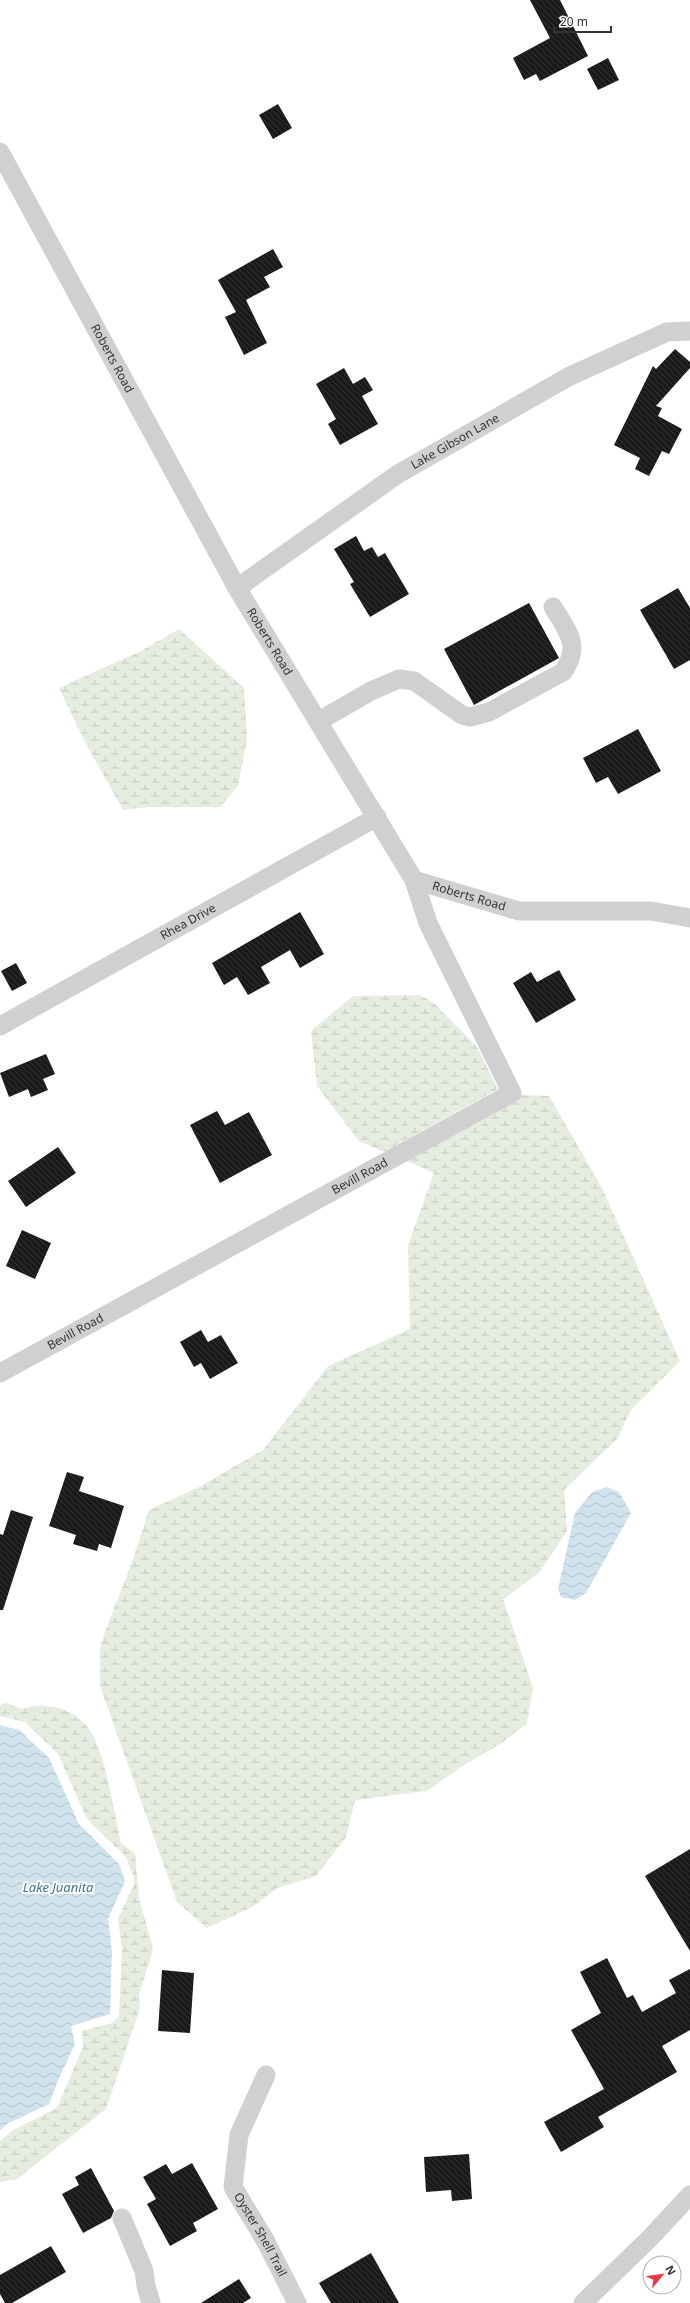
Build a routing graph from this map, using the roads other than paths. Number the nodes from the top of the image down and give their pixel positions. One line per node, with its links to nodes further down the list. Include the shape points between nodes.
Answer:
1 (0, 152): 3 (street, Roberts Road)
2 (690, 331): 3 (street, Lake Gibson Lane, via 667,332 568,377 398,474)
3 (237, 588): 5 (street, Roberts Road)
4 (553, 607): 5 (street, via 571,639 572,655 569,664 563,672 489,712 480,716 462,716 414,681 399,678)
5 (319, 721): 6 (street, Roberts Road)
6 (377, 817): 7 (street, Roberts Road); 9 (street, Rhea Drive)
7 (414, 880): 8 (street, Roberts Road, via 519,911 651,911); 10 (street, Bevill Road, via 428,923 512,1093)
8 (690, 918)
9 (0, 1026)
10 (0, 1373)
11 (266, 2075): 15 (street, Oyster Shell Trail, via 239,2135 233,2187 265,2240)
12 (690, 2195): 16 (street)
13 (122, 2218): 14 (street, via 144,2271)
14 (152, 2303)
15 (297, 2303)
16 (583, 2303)

